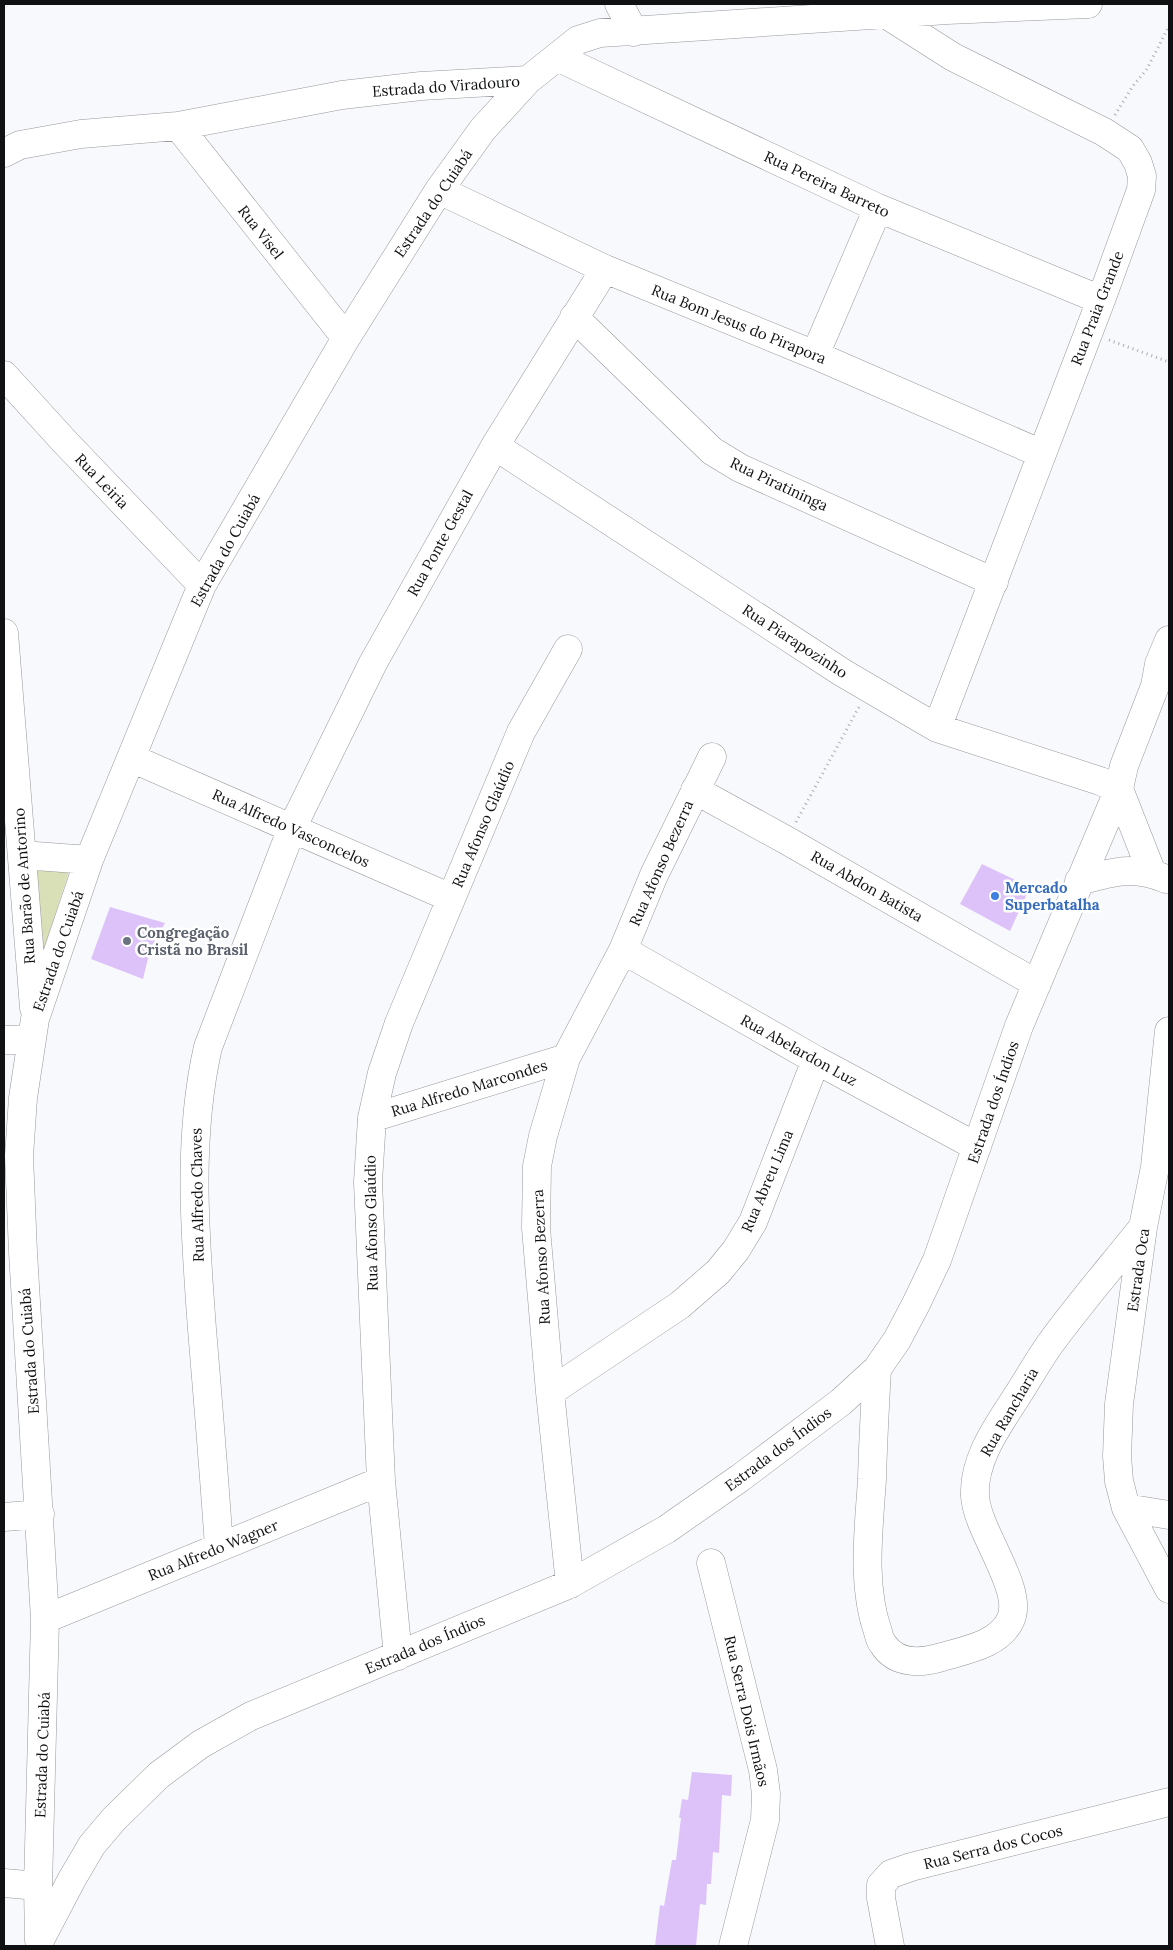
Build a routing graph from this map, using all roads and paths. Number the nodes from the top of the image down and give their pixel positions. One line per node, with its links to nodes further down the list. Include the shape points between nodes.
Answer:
1 (619, 4): 6 (street)
2 (1088, 4): 3 (street, Estrada do Viradouro)
3 (947, 7): 4 (street, Estrada do Viradouro)
4 (884, 14): 6 (street, Estrada do Viradouro); 10 (street, Rua Praia Grande, via 952,57)
5 (1169, 26): 10 (path, via 1147,69)
6 (634, 32): 7 (street, Estrada do Viradouro, via 600,34 578,40)
7 (557, 57): 8 (street, Estrada do Viradouro); 13 (street, Rua Pereira Barreto)
8 (528, 80): 9 (street, Estrada do Viradouro, via 421,86 342,95); 12 (street, Estrada do Cuiabá, via 483,129)
9 (178, 126): 11 (street, Estrada do Viradouro, via 81,134 20,145); 18 (street, Rua Visel)
10 (1104, 132): 15 (street, Rua Praia Grande, via 1130,150 1142,176 1141,190)
11 (4, 153)
12 (439, 190): 14 (street, Rua Bom Jesus do Pirapora); 18 (street, Estrada do Cuiabá)
13 (878, 208): 15 (street, Rua Pereira Barreto); 19 (street)
14 (605, 269): 16 (street, Rua Ponte Gestal); 19 (street, Rua Bom Jesus do Pirapora)
15 (1101, 300): 17 (street, Rua Praia Grande)
16 (574, 317): 22 (street, Rua Ponte Gestal); 24 (street, Rua Piratininga, via 712,451 740,468)
17 (1088, 333): 20 (path); 23 (street, Rua Praia Grande)
18 (346, 338): 25 (street, Estrada do Cuiabá)
19 (815, 355): 23 (street, Rua Bom Jesus do Pirapora)
20 (1169, 362)
21 (4, 374): 25 (street, Rua Leiria)
22 (494, 446): 29 (street, Rua Piarapozinho); 36 (street, Rua Ponte Gestal, via 372,663)
23 (1042, 454): 24 (street, Rua Praia Grande)
24 (994, 582): 31 (street, Rua Praia Grande)
25 (202, 585): 33 (street, Estrada do Cuiabá)
26 (4, 633): 38 (street, Rua Barão de Antorino)
27 (1169, 640): 30 (street, Estrada dos Índios, via 1160,664)
28 (568, 650): 42 (street, Rua Afonso Glaúdio, via 521,732)
29 (869, 689): 31 (street, Rua Piarapozinho); 37 (path)
30 (1162, 689): 34 (street, Estrada dos Índios, via 1124,766)
31 (936, 728): 34 (street, Rua Piarapozinho)
32 (712, 757): 35 (street, Rua Afonso Bezerra)
33 (131, 758): 36 (street, Rua Alfredo Vasconcelos); 39 (street, Estrada do Cuiabá)
34 (1119, 789): 40 (street); 41 (street, Estrada dos Índios)
35 (694, 790): 37 (street, Rua Abdon Batista); 43 (street, Rua Afonso Bezerra)
36 (292, 828): 42 (street, Rua Alfredo Vasconcelos); 61 (street, Rua Alfredo Chaves, via 208,1046 196,1121 194,1167 199,1289)
37 (786, 840): 44 (street, Rua Abdon Batista)
38 (22, 855): 39 (street); 45 (street, Rua Barão de Antorino)
39 (89, 860): 45 (street, Estrada do Cuiabá)
40 (1161, 877): 41 (street, via 1127,870)
41 (1079, 882): 44 (street, Estrada dos Índios)
42 (452, 898): 50 (street, Rua Afonso Glaúdio, via 399,1023 382,1073)
43 (622, 950): 48 (street, Rua Afonso Bezerra); 49 (street, Rua Abelardon Luz)
44 (1038, 984): 51 (street, Estrada dos Índios, via 1019,1026)
45 (33, 1029): 47 (street); 58 (street, Estrada do Cuiabá, via 19,1156)
46 (1169, 1031): 52 (street, Estrada Oca)
47 (4, 1040)
48 (566, 1058): 50 (street, Rua Alfredo Marcondes); 55 (street, Rua Afonso Bezerra, via 542,1136 537,1166 536,1228)
49 (816, 1060): 51 (street, Rua Abelardon Luz); 55 (street, Rua Abreu Lima, via 753,1222 736,1250 718,1272 680,1305)
50 (372, 1118): 56 (street, Rua Afonso Glaúdio, via 368,1182)
51 (976, 1147): 54 (street, Estrada dos Índios, via 937,1260 897,1340)
52 (1162, 1174): 53 (street, Estrada Oca)
53 (1144, 1227): 54 (street, Rua Rancharia, via 1050,1345 997,1428 981,1460 976,1488 978,1516 1012,1591 1014,1607 1011,1620 1000,1634 982,1644 930,1661 898,1658 883,1644 874,1619 868,1549); 57 (street, Estrada Oca, via 1119,1404 1117,1456)
54 (877, 1368): 63 (street, Estrada dos Índios, via 841,1402 740,1478 667,1528)
55 (550, 1392): 63 (street, Rua Afonso Bezerra)
56 (381, 1481): 61 (street, Rua Alfredo Wagner); 66 (street, Rua Afonso Glaúdio)
57 (1126, 1508): 59 (street); 64 (street, Estrada Oca)
58 (40, 1514): 60 (street); 65 (street, Estrada do Cuiabá)
59 (1169, 1514)
60 (4, 1517)
61 (219, 1547): 65 (street, Rua Alfredo Wagner)
62 (711, 1563): 71 (street, Rua Serra Dois Irmãos, via 763,1770 766,1794 765,1820)
63 (570, 1584): 66 (street, Estrada dos Índios)
64 (1169, 1588)
65 (45, 1619): 69 (street, Estrada do Cuiabá)
66 (398, 1656): 70 (street, Estrada dos Índios, via 251,1716 201,1744 159,1775 92,1845)
67 (1169, 1802): 72 (street, Rua Serra dos Cocos, via 891,1874 881,1885)
68 (4, 1883): 69 (street)
69 (38, 1886): 70 (street, Estrada do Cuiabá)
70 (39, 1944)
71 (733, 1946)
72 (890, 1946)

